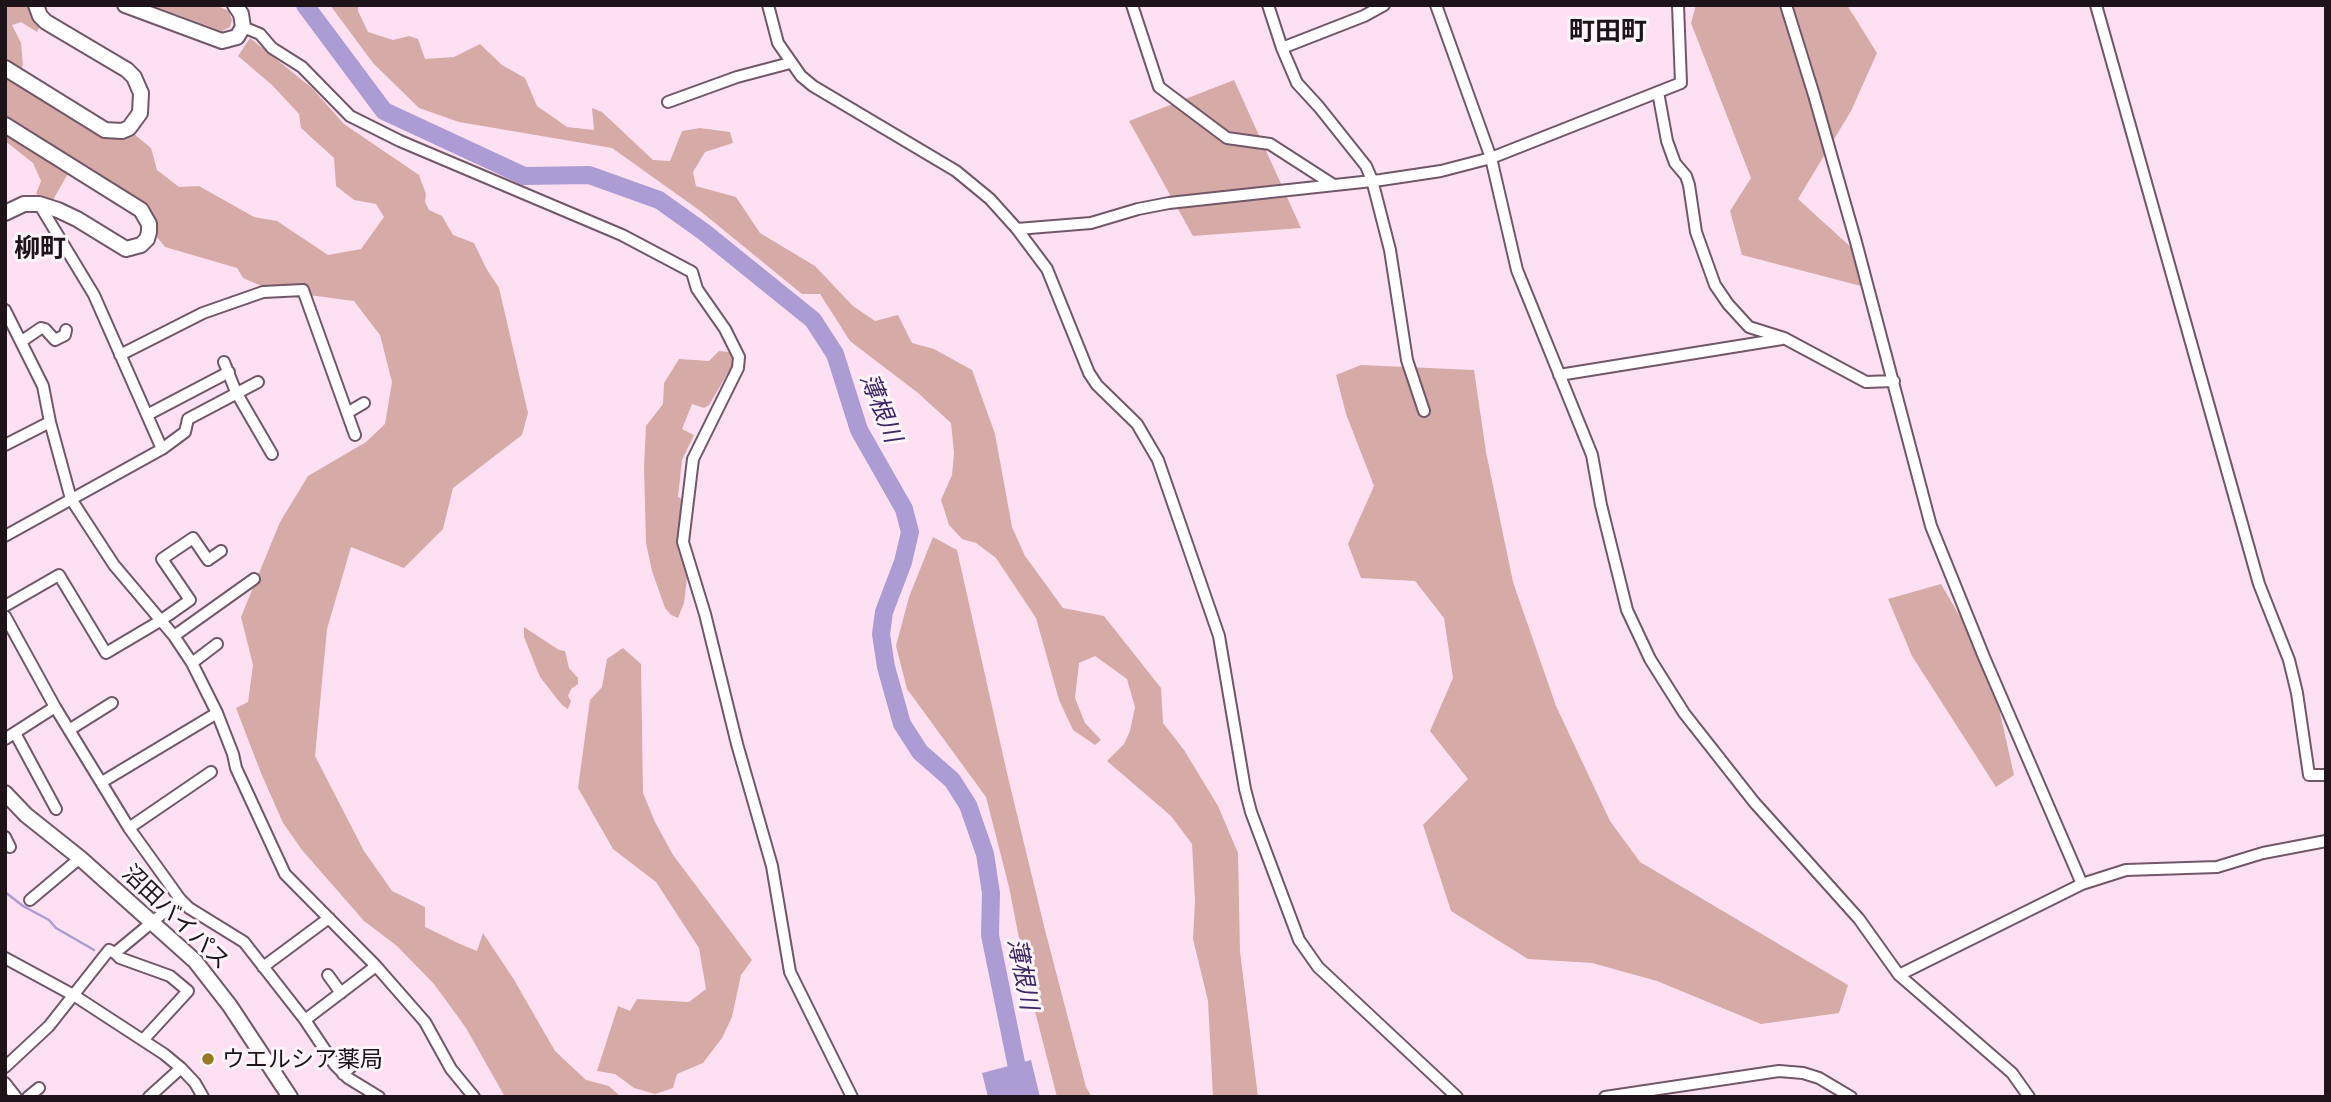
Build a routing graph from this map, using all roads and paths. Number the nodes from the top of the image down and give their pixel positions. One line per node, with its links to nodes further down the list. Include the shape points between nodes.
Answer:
1 (36, 5): 15 (street, via 46,22 134,76 141,93 140,113 129,128 105,130)
2 (125, 5): 12 (street, via 222,41 237,37)
3 (235, 5): 12 (street)
4 (768, 5): 14 (street, via 778,43)
5 (1132, 5): 21 (street, via 1159,87 1227,138 1270,144)
6 (1268, 5): 13 (street)
7 (1384, 5): 13 (street)
8 (1436, 5): 19 (street)
9 (1678, 5): 16 (street, via 1681,83)
10 (1786, 5): 31 (street)
11 (2096, 5): 59 (street, via 2259,583 2289,660 2309,775)
12 (243, 27): 95 (street, via 260,34 272,48 302,67 350,116 622,235 692,272 697,289 725,329 739,357 738,368 693,459 683,542 772,866 790,972)
13 (1282, 48): 20 (street, via 1297,83 1366,166)
14 (790, 63): 17 (street); 24 (street, via 813,86 956,171)
15 (5, 68)
16 (1658, 92): 19 (street); 27 (street, via 1667,141 1686,176 1696,232 1715,285 1749,327)
17 (668, 102)
18 (5, 125): 22 (street, via 141,209 149,224 147,239 126,249 58,209)
19 (1490, 158): 20 (street, via 1441,172); 30 (street, via 1517,270)
20 (1372, 180): 21 (street); 35 (street, via 1390,250 1407,360)
21 (1332, 184): 24 (street, via 1169,203 1091,223)
22 (39, 204): 23 (street, via 17,206); 29 (street, via 94,295)
23 (5, 213)
24 (1017, 229): 96 (street, via 1053,279 1089,373 1137,424 1158,460 1219,636 1251,812 1299,940 1318,967)
25 (5, 310): 28 (street)
26 (66, 330): 28 (street, via 55,340 41,328)
27 (1784, 338): 30 (street); 31 (street, via 1867,382)
28 (22, 341): 38 (street, via 43,386)
29 (120, 355): 36 (street, via 203,313 263,292 303,290); 37 (street)
30 (1559, 375): 76 (street, via 1592,455 1627,610 1650,659 1692,723 1754,802 1859,919)
31 (1894, 381): 66 (street, via 1931,526)
32 (258, 382): 33 (street)
33 (236, 392): 37 (street, via 226,367); 41 (street, via 188,419 185,432); 42 (street)
34 (365, 403): 36 (street)
35 (1424, 411)
36 (347, 414): 39 (street)
37 (147, 415): 41 (street)
38 (50, 422): 40 (street); 43 (street)
39 (355, 435)
40 (5, 445)
41 (162, 449): 43 (street)
42 (272, 454)
43 (71, 499): 44 (street); 49 (street, via 114,565)
44 (5, 536)
45 (221, 551): 49 (street, via 208,560 194,538 162,559 190,600)
46 (254, 579): 50 (street)
47 (5, 607): 49 (street, via 59,575 106,653)
48 (5, 616): 54 (street)
49 (160, 621): 50 (street)
50 (174, 636): 52 (street)
51 (217, 644): 52 (street)
52 (192, 663): 55 (street)
53 (112, 703): 56 (street)
54 (55, 708): 56 (street); 57 (street)
55 (217, 713): 60 (street); 69 (street, via 236,768 285,874)
56 (69, 730): 60 (street)
57 (10, 736): 62 (street)
58 (211, 772): 63 (street)
59 (2326, 775)
60 (102, 782): 63 (street)
61 (5, 793): 65 (street, 沼田バイパス)
62 (57, 809)
63 (129, 828): 67 (street)
64 (2326, 841): 66 (street, via 2217,867 2126,870)
65 (80, 858): 68 (street); 70 (street, 沼田バイパス)
66 (2082, 884): 76 (street)
67 (180, 899): 70 (street); 73 (street, via 244,942)
68 (30, 900)
69 (329, 918): 73 (street); 74 (street)
70 (154, 922): 71 (street); 92 (street, 沼田バイパス, via 195,961 230,1006)
71 (115, 953): 78 (street, via 109,950); 80 (street, via 170,976 188,991)
72 (7, 964): 78 (street)
73 (263, 967): 79 (street)
74 (376, 967): 77 (street); 94 (street, via 425,1022 451,1069)
75 (328, 975): 77 (street)
76 (1899, 975): 99 (street, via 2012,1073)
77 (341, 993): 79 (street)
78 (75, 996): 80 (street); 82 (street)
79 (305, 1020): 84 (street)
80 (143, 1040): 83 (street)
81 (355, 1063): 84 (street)
82 (5, 1067)
83 (181, 1068): 90 (street); 91 (street)
84 (343, 1073): 93 (street)
85 (5, 1083): 88 (street)
86 (39, 1088): 89 (street)
87 (1619, 1096): 97 (street); 98 (street, via 1779,1071 1819,1078)
88 (16, 1097)
89 (28, 1097)
90 (149, 1097)
91 (203, 1097)
92 (290, 1097)
93 (379, 1097)
94 (474, 1097)
95 (852, 1097)
96 (1457, 1097)
97 (1605, 1097)
98 (1851, 1097)
99 (2029, 1097)

